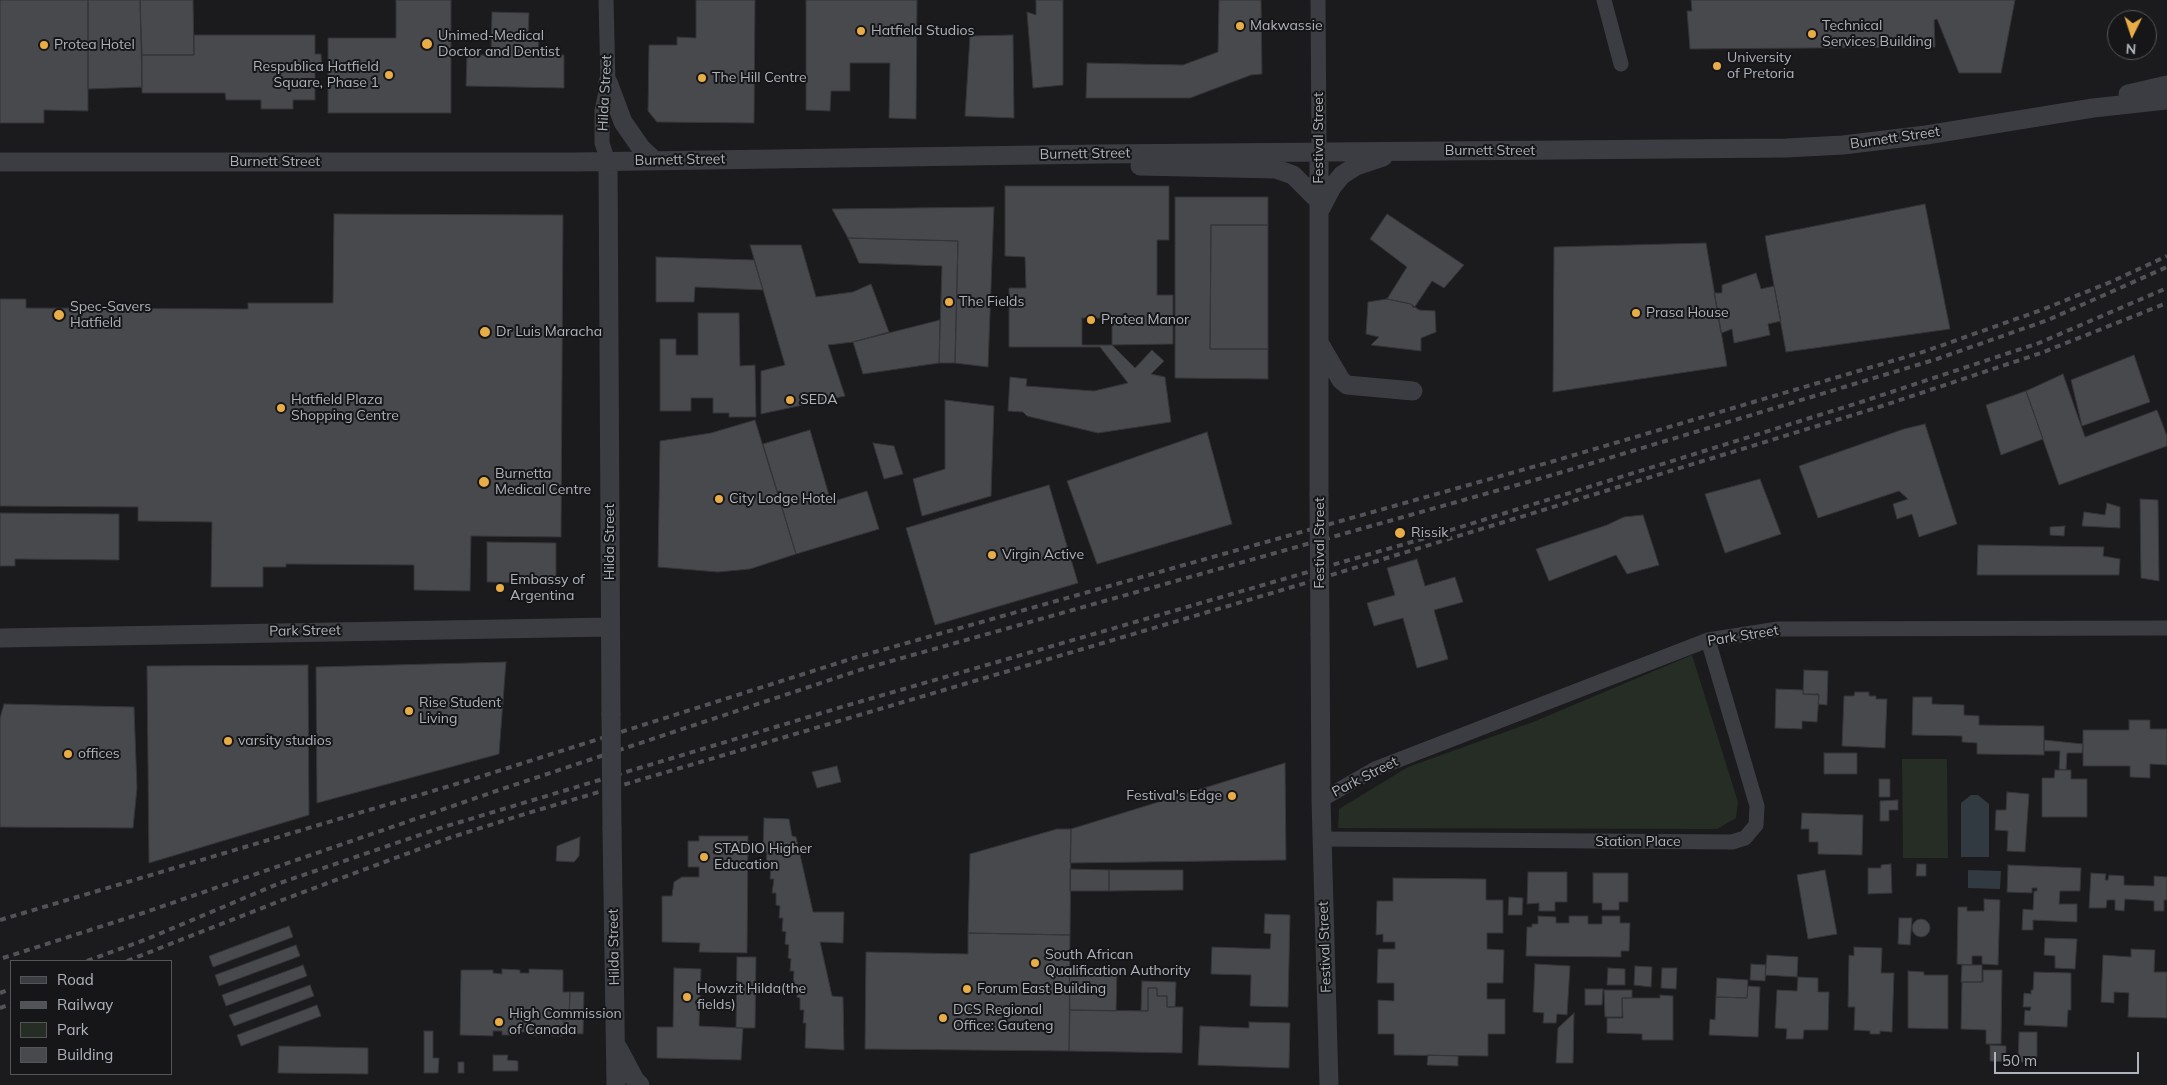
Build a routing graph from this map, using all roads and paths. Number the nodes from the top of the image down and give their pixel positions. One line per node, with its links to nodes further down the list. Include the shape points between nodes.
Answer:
1 (606, 0): 5 (street, Hilda Street)
2 (1318, 0): 9 (street, Festival Street)
3 (1604, 0): 4 (street)
4 (1621, 64)
5 (608, 82): 12 (street, Hilda Street, via 602,112 602,143); 13 (street, via 624,122)
6 (2167, 85): 8 (street)
7 (2167, 100): 8 (street, Burnett Street)
8 (2025, 119): 10 (street, Burnett Street, via 1880,140 1786,148)
9 (1319, 151): 10 (street, Burnett Street); 11 (street, Burnett Street); 15 (street, Festival Street)
10 (1398, 152): 15 (street, via 1356,166 1342,175)
11 (1100, 154): 13 (street, Burnett Street); 15 (street, via 1140,166 1276,169 1293,175)
12 (608, 161): 13 (street, Burnett Street); 14 (street, Burnett Street); 18 (street, Hilda Street)
13 (654, 161)
14 (0, 162)
15 (1319, 207): 16 (street, Festival Street)
16 (1320, 345): 17 (street, via 1347,385); 22 (street, Festival Street, bridge)
17 (1413, 390)
18 (610, 628): 20 (street, Park Street); 24 (street, Hilda Street, bridge)
19 (2167, 628): 21 (street, Park Street, via 1778,629)
20 (0, 638)
21 (1708, 640): 22 (street, Park Street, via 1375,769); 23 (street, Station Place, via 1757,806 1756,825 1745,838 1732,842)
22 (1321, 800): 23 (street, Festival Street)
23 (1322, 839): 27 (street, Festival Street)
24 (616, 1042): 25 (street, Hilda Street); 26 (street)
25 (616, 1085)
26 (640, 1085)
27 (1329, 1085)

